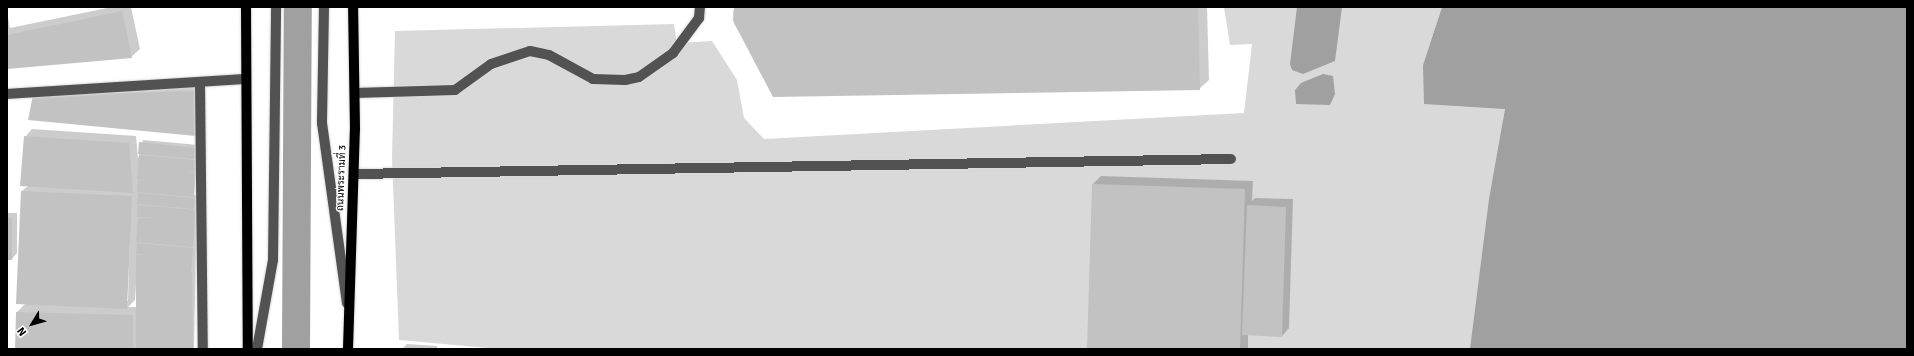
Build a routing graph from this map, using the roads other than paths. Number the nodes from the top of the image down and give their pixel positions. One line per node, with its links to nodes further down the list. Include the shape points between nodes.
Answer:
1 (246, 7): 6 (main road)
2 (276, 7): 15 (lane, via 273,260)
3 (324, 7): 12 (lane, via 322,123)
4 (353, 7): 8 (main road, ถนนพระรามที่ 3)
5 (700, 7): 8 (lane, via 699,18 673,53 639,77 625,80 593,79 549,55 530,51 496,62 455,90)
6 (244, 78): 7 (lane); 14 (main road)
7 (200, 82): 9 (lane); 13 (lane)
8 (355, 93): 11 (main road, ถนนพระรามที่ 3)
9 (7, 94)
10 (1231, 159): 11 (lane)
11 (354, 174): 12 (main road, ถนนพระรามที่ 3)
12 (349, 322): 16 (main road, ถนนพระรามที่ 3)
13 (203, 349)
14 (248, 349)
15 (257, 349)
16 (348, 349)

